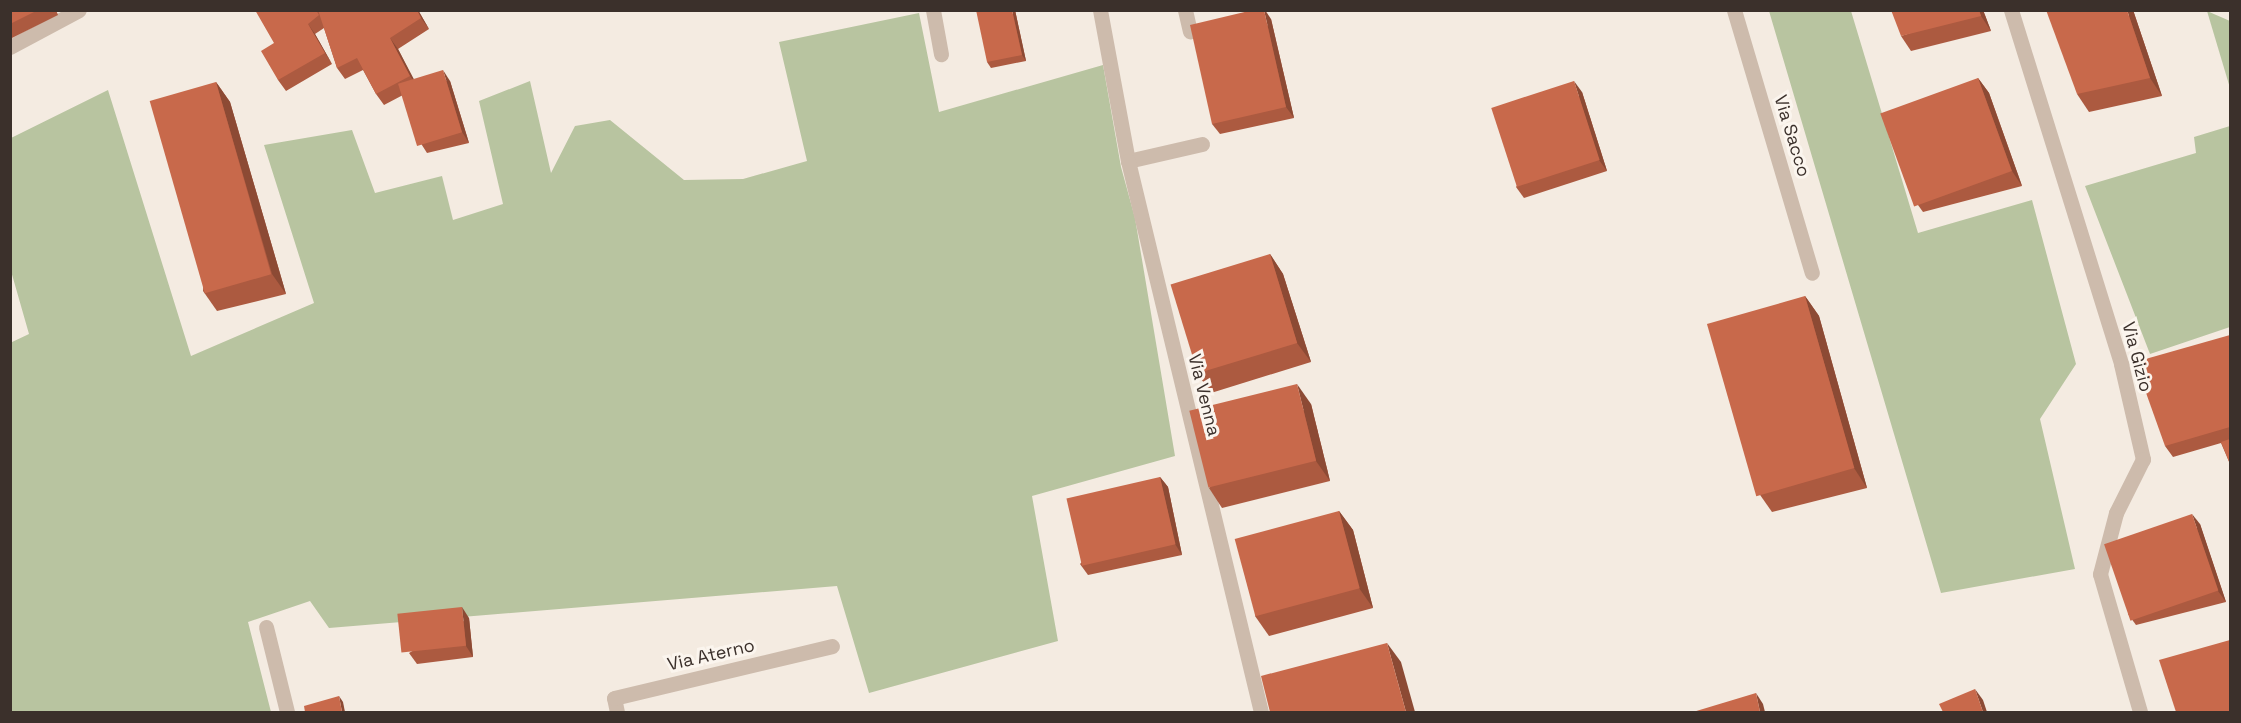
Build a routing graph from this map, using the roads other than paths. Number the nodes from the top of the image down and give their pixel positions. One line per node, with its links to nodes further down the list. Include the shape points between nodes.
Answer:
1 (79, 10): 8 (street)
2 (933, 10): 9 (street)
3 (1100, 10): 11 (street, Via Venna)
4 (1185, 10): 7 (street)
5 (1734, 10): 12 (street, Via Sacco)
6 (2011, 10): 18 (street, Via Gizio, via 2121,364 2143,459 2115,513 2100,574)
7 (1190, 31)
8 (10, 47)
9 (942, 54)
10 (1202, 144): 11 (street)
11 (1128, 161): 17 (street, Via Venna)
12 (1812, 273)
13 (266, 627): 15 (street)
14 (832, 646): 16 (street, Via Aterno, via 614,698)
15 (288, 712)
16 (617, 712)
17 (1261, 712)
18 (2140, 712)

